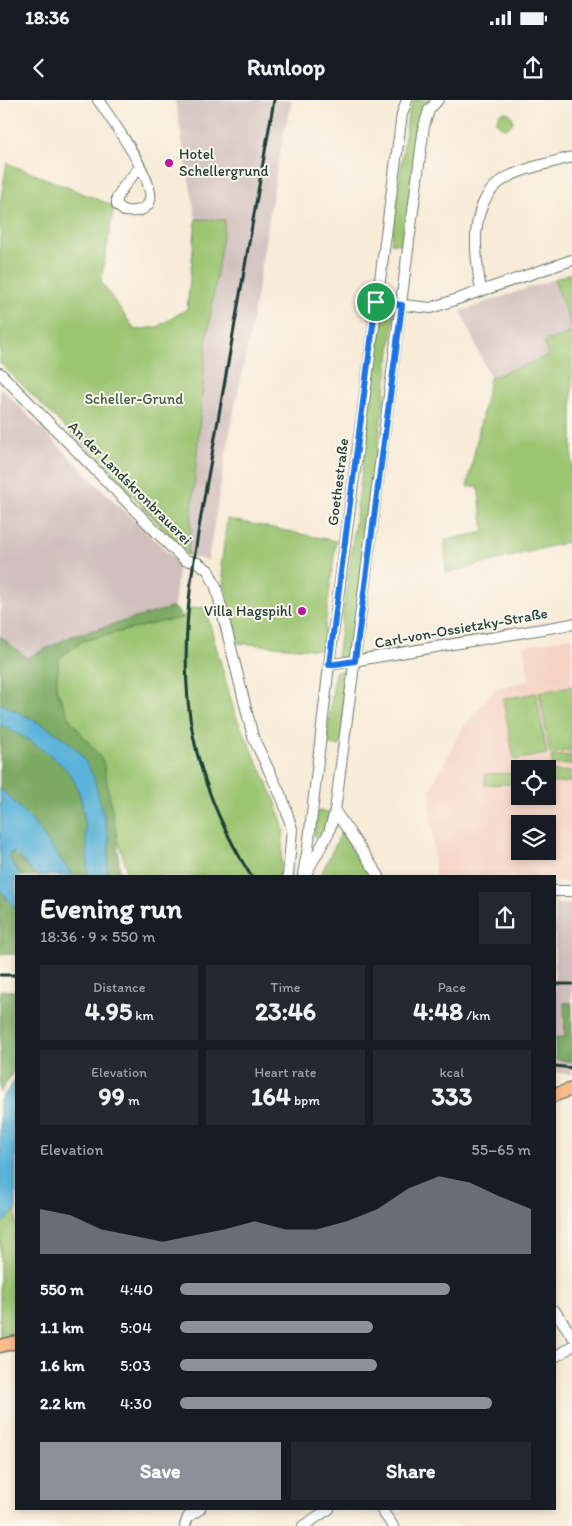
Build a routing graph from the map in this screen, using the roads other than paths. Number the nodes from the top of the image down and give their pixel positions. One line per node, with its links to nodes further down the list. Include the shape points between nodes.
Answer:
1 (98, 100): 5 (street, via 124,136)
2 (407, 100): 8 (street, Goethestraße, via 402,114)
3 (438, 100): 9 (street, Goethestraße, via 429,110 424,126)
4 (572, 157): 7 (street, via 517,174 500,182 487,196 476,239)
5 (140, 167)
6 (572, 260): 7 (street)
7 (481, 290): 9 (street, via 431,308)
8 (376, 302): 9 (street); 13 (street, Goethestraße)
9 (402, 305): 12 (street, Goethestraße)
10 (0, 373): 15 (street, An der Landskronbrauerei, via 172,548 185,560 208,570 219,595 253,737 283,800 292,829)
11 (572, 624): 12 (street, Carl-von-Ossietzky-Straße)
12 (355, 661): 13 (street); 14 (street, Goethestraße)
13 (329, 665): 16 (street, Goethestraße)
14 (335, 812): 17 (street, Goethestraße, via 329,832); 18 (street)
15 (288, 875)
16 (304, 875)
17 (305, 875)
18 (379, 875)
19 (556, 891): 20 (street)
20 (572, 891)
21 (556, 1312): 22 (street)
22 (572, 1336)
23 (15, 1342): 24 (main road)
24 (0, 1346)
25 (572, 1346): 26 (street)
26 (556, 1355)
27 (198, 1510): 30 (street, via 188,1517)
28 (327, 1510): 31 (street)
29 (382, 1510): 32 (street)
30 (185, 1526)
31 (303, 1526)
32 (393, 1526)

